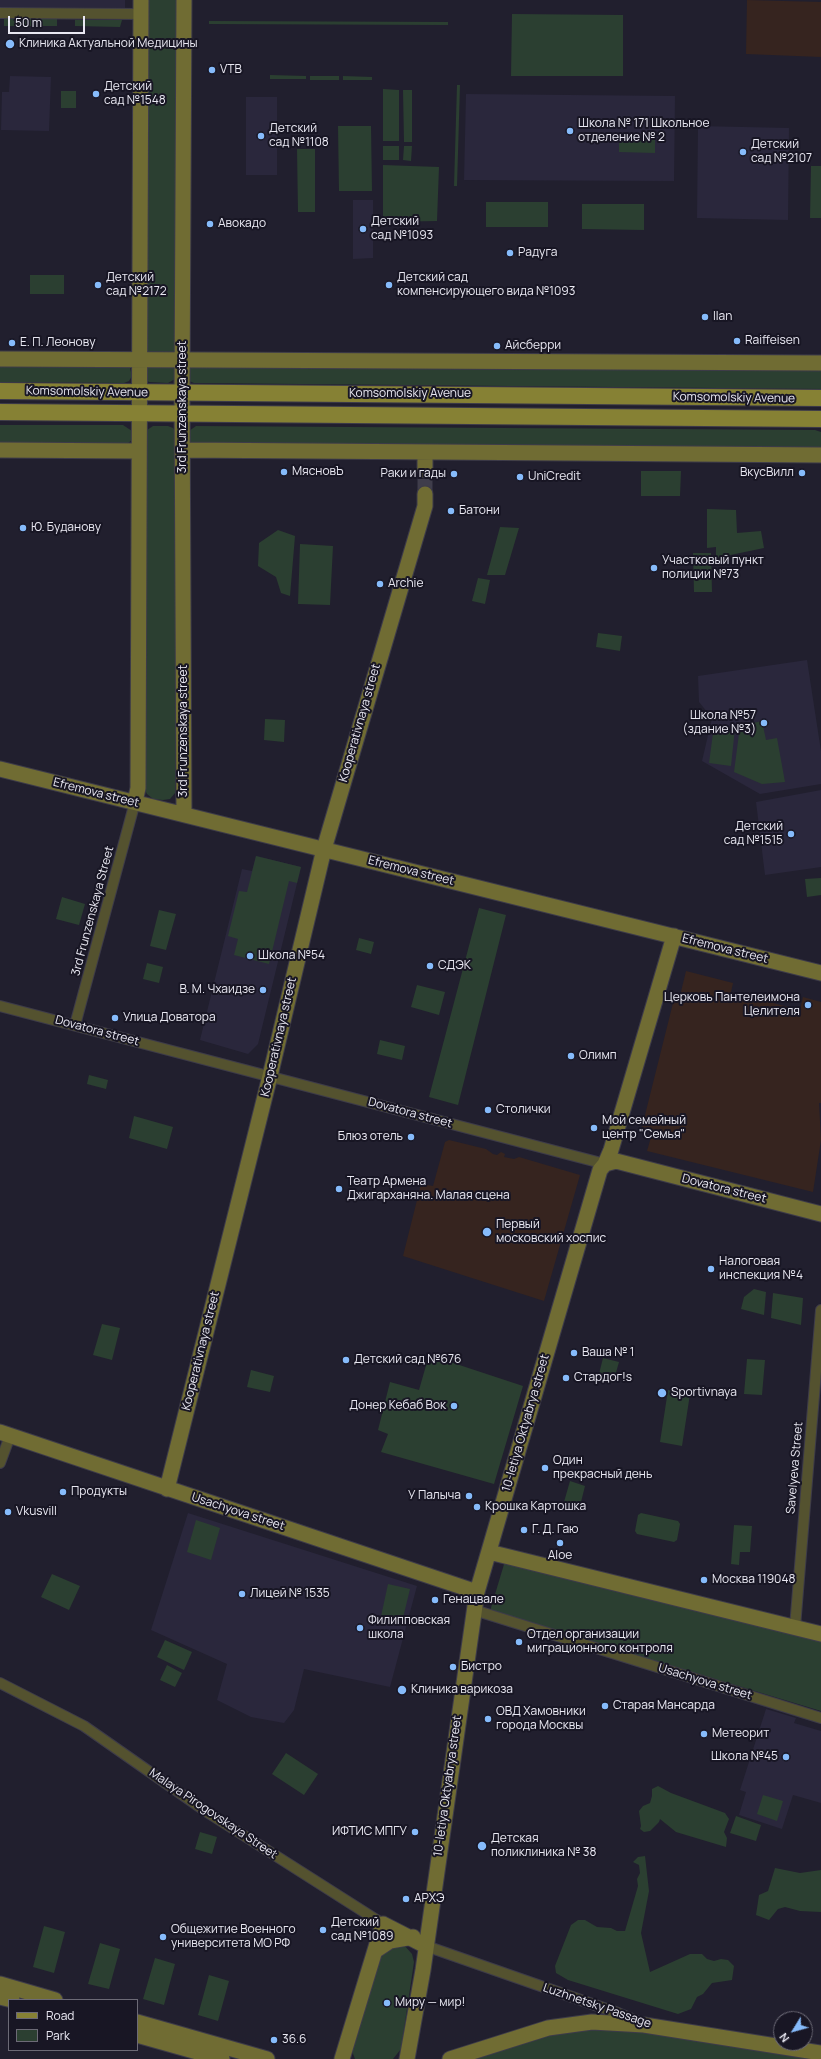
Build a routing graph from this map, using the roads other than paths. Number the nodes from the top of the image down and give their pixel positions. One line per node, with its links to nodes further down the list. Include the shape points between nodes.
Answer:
1 (184, 0): 6 (street, 3rd Frunzenskaya street)
2 (141, 7): 3 (street); 5 (street)
3 (0, 13)
4 (0, 359): 5 (street)
5 (139, 359): 6 (street); 9 (street)
6 (182, 360): 7 (street); 10 (street, 3rd Frunzenskaya street)
7 (821, 363)
8 (0, 391): 9 (main road, Komsomolskiy Avenue)
9 (139, 393): 10 (main road, Komsomolskiy Avenue); 13 (street)
10 (182, 393): 11 (main road, Komsomolskiy Avenue); 14 (street, 3rd Frunzenskaya street)
11 (821, 398)
12 (0, 412): 13 (main road, Komsomolskiy Avenue)
13 (138, 413): 14 (main road, Komsomolskiy Avenue); 20 (street)
14 (182, 414): 15 (main road, Komsomolskiy Avenue); 19 (street, 3rd Frunzenskaya street)
15 (798, 419): 16 (main road, Komsomolskiy Avenue); 17 (street)
16 (821, 419)
17 (821, 428)
18 (0, 450): 20 (street)
19 (183, 450): 21 (street); 27 (street, 3rd Frunzenskaya street)
20 (138, 451): 26 (street, via 138,780)
21 (425, 452): 22 (street); 23 (street)
22 (821, 455)
23 (425, 470)
24 (425, 494): 28 (street, Kooperativnaya street, via 425,506)
25 (0, 769): 26 (street, Efremova street)
26 (135, 802): 27 (street, Efremova street); 32 (street, 3rd Frunzenskaya Street)
27 (184, 814): 28 (street, Efremova street)
28 (324, 849): 29 (street, Efremova street); 33 (street, Kooperativnaya street)
29 (674, 936): 30 (street, Efremova street); 34 (street, 10-letiya Oktyabrya street)
30 (821, 973)
31 (0, 1006): 32 (street, Dovatora street)
32 (75, 1025): 33 (street, Dovatora street)
33 (270, 1076): 34 (street, Dovatora street); 39 (street, Kooperativnaya street)
34 (605, 1164): 35 (street, Dovatora street, via 616,1161); 40 (street, 10-letiya Oktyabrya street, via 598,1177)
35 (821, 1214)
36 (821, 1310): 43 (street, Savelyeva Street)
37 (5, 1434): 38 (street); 39 (street, Usachyova street)
38 (0, 1463)
39 (167, 1489): 41 (street, Usachyova street)
40 (489, 1552): 41 (street, 10-letiya Oktyabrya street); 43 (street)
41 (476, 1592): 42 (street, 10-letiya Oktyabrya street)
42 (474, 1610): 46 (street, Usachyova street); 47 (street, 10-letiya Oktyabrya street)
43 (795, 1627): 44 (street)
44 (821, 1634)
45 (0, 1684): 48 (street, Malaya Pirogovskaya Street, via 84,1726 208,1812)
46 (821, 1718)
47 (429, 1922): 49 (street, via 425,1930); 50 (street, 10-letiya Oktyabrya street)
48 (383, 1924): 49 (street, Malaya Pirogovskaya Street); 51 (street)
49 (410, 1938): 50 (street, Malaya Pirogovskaya Street); 51 (street, via 390,1942)
50 (426, 1946): 55 (street, Luzhnetsky Passage, via 618,2013); 61 (street, 10-letiya Oktyabrya street)
51 (375, 1950): 60 (street)
52 (0, 1984): 53 (street)
53 (52, 1999)
54 (138, 2022): 59 (street)
55 (644, 2025): 57 (street, Luzhnetsky Passage); 62 (street, via 592,2022 548,2028)
56 (138, 2035): 58 (street)
57 (821, 2053)
58 (222, 2059)
59 (267, 2059)
60 (342, 2059)
61 (406, 2059)
62 (450, 2059)

